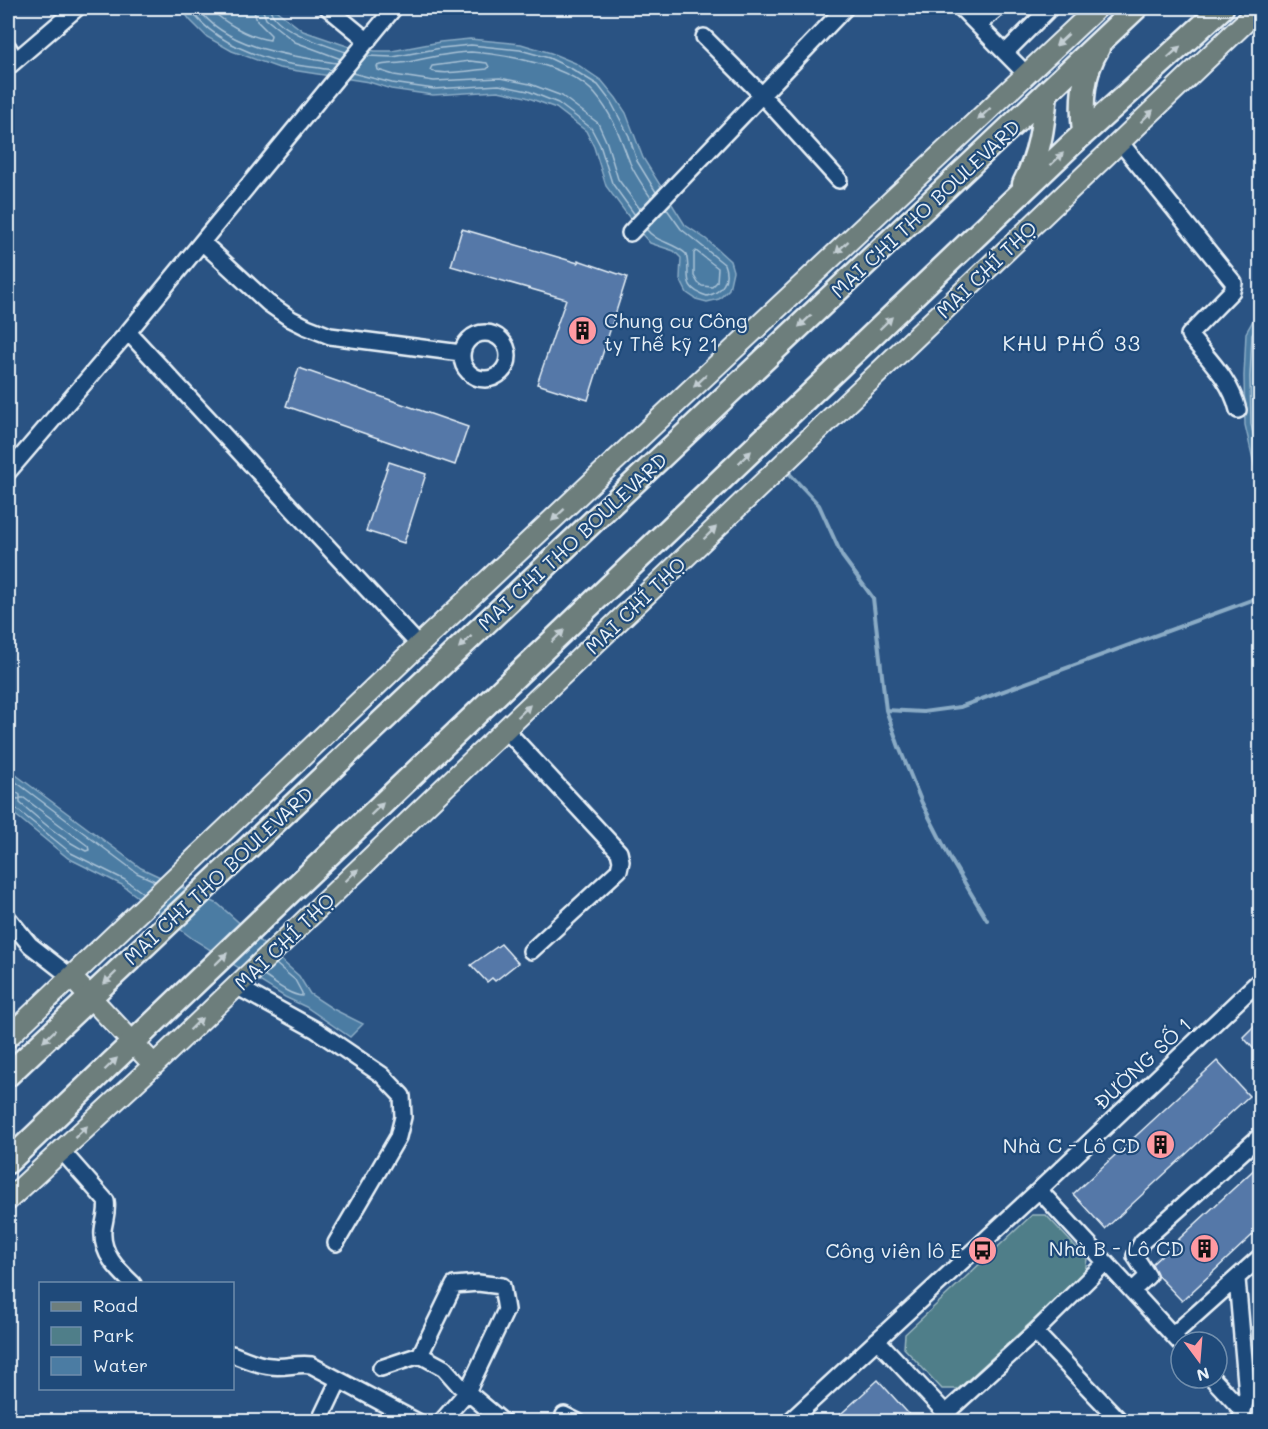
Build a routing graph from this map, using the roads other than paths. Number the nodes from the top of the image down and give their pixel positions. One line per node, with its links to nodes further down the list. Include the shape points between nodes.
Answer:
1 (77, 8): 17 (street)
2 (328, 8): 15 (street)
3 (394, 8): 15 (street)
4 (845, 8): 20 (street)
5 (961, 8): 12 (street)
6 (998, 8): 12 (street)
7 (1050, 8): 16 (street)
8 (1097, 8): 18 (main road, MAI CHI THO BOULEVARD, one-way to 18)
9 (1136, 8): 13 (highway, MAI CHI THO BOULEVARD)
10 (1222, 8): 21 (highway, one-way to 10)
11 (1260, 8): 22 (main road, MAI CHÍ THỌ, one-way to 11)
12 (978, 25): 16 (street)
13 (1106, 35): 19 (highway, MAI CHI THO BOULEVARD); 21 (highway, via 1087,72)
14 (704, 37): 20 (street)
15 (366, 44): 27 (street)
16 (1005, 53): 18 (street)
17 (10, 58)
18 (1026, 74): 19 (main road); 32 (main road, MAI CHI THO BOULEVARD, one-way to 32)
19 (1046, 93): 21 (highway); 25 (highway, via 1039,151); 39 (highway, MAI CHI THO BOULEVARD, one-way to 39)
20 (762, 95): 24 (street); 26 (street)
21 (1084, 133): 23 (main road); 25 (highway, one-way to 21)
22 (1120, 142): 23 (main road, MAI CHÍ THỌ); 30 (street, via 1234,283 1232,291 1189,335 1225,378)
23 (1105, 156): 33 (main road, MAI CHÍ THỌ, one-way to 23)
24 (839, 180)
25 (1017, 197): 42 (highway, MAI CHÍ THỌ, one-way to 25)
26 (630, 233)
27 (202, 242): 28 (street); 29 (street, via 268,303 307,327 330,336)
28 (128, 332): 31 (street); 32 (street)
29 (461, 353)
30 (1238, 410)
31 (9, 466)
32 (419, 645): 36 (main road, MAI CHI THO BOULEVARD)
33 (506, 729): 35 (street, via 620,857 619,870); 38 (main road, MAI CHÍ THỌ, one-way to 33)
34 (8, 918): 36 (street, via 30,945)
35 (531, 951)
36 (71, 977): 39 (main road); 40 (main road, MAI CHI THO BOULEVARD)
37 (1260, 980): 48 (street, ĐƯỜNG SỐ 1)
38 (236, 986): 43 (main road, MAI CHÍ THỌ, one-way to 38); 50 (street, via 316,1030 382,1075 402,1096 403,1117 398,1137)
39 (90, 997): 42 (main road); 44 (highway, MAI CHI THO BOULEVARD, one-way to 44)
40 (15, 1023): 41 (main road, MAI CHI THO BOULEVARD)
41 (8, 1037)
42 (133, 1043): 43 (main road); 47 (highway, MAI CHÍ THỌ, one-way to 42)
43 (154, 1065): 46 (main road, MAI CHÍ THỌ, one-way to 43)
44 (8, 1075)
45 (1260, 1136): 55 (street, via 1142,1242 1135,1256 1148,1276)
46 (61, 1150): 49 (main road, MAI CHÍ THỌ); 54 (street, via 106,1202 104,1248)
47 (8, 1162)
48 (1039, 1190): 52 (street); 59 (street, ĐƯỜNG SỐ 1)
49 (8, 1200)
50 (336, 1243)
51 (1260, 1257): 53 (street)
52 (1106, 1263): 55 (street); 58 (street)
53 (1237, 1279): 56 (street); 67 (street, via 1247,1394)
54 (131, 1282)
55 (1132, 1291): 57 (street)
56 (1187, 1330)
57 (1169, 1331)
58 (1035, 1332): 68 (street); 75 (street)
59 (877, 1340): 68 (street); 74 (street, ĐƯỜNG SỐ 1)
60 (234, 1355): 63 (street, via 270,1366 311,1365)
61 (420, 1355): 62 (street); 65 (street, via 444,1368); 65 (street, via 454,1285 502,1286 506,1310)
62 (381, 1368)
63 (339, 1380): 69 (street); 70 (street)
64 (1221, 1390): 67 (street)
65 (467, 1392): 71 (street); 72 (street)
66 (564, 1415): 73 (street)
67 (1242, 1416)
68 (950, 1417)
69 (319, 1422)
70 (418, 1422)
71 (441, 1422)
72 (503, 1422)
73 (578, 1422)
74 (789, 1422)
75 (1121, 1422)

